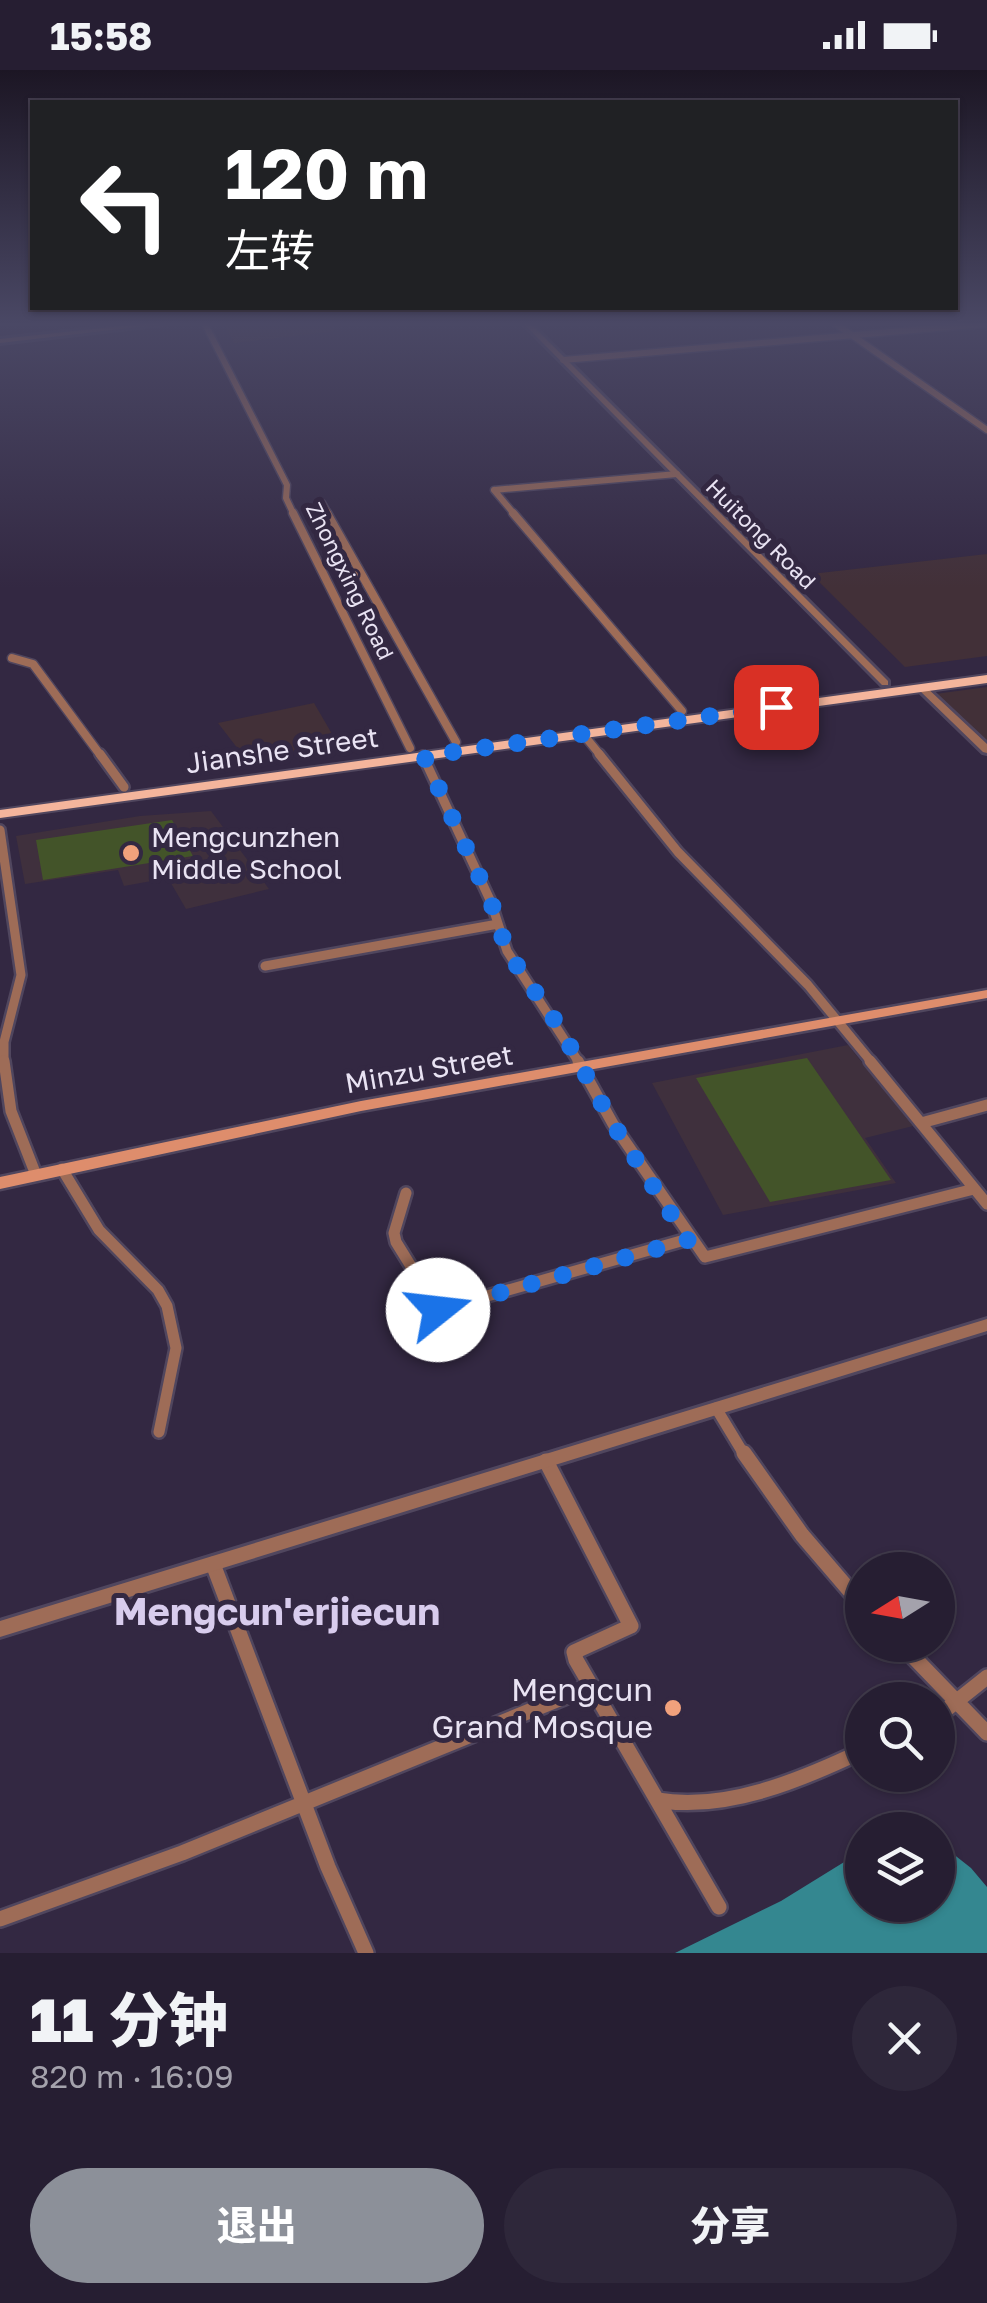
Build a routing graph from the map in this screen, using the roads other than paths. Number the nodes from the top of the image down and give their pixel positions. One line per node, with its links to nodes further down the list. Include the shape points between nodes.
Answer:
1 (251, 412): 16 (street, Zhongxing Road, via 288,485 286,498)
2 (615, 412): 5 (street, Huitong Road)
3 (961, 412): 4 (street)
4 (987, 430)
5 (677, 474): 10 (street, Huitong Road); 12 (street, via 494,490)
6 (322, 503): 14 (street)
7 (12, 658): 17 (street, via 33,664)
8 (987, 670): 10 (main road, Jianshe Street)
9 (987, 679): 11 (main road, Jianshe Street)
10 (885, 684): 12 (main road, Jianshe Street)
11 (922, 688): 13 (main road, Jianshe Street); 15 (street)
12 (682, 711): 14 (main road, Jianshe Street)
13 (583, 734): 16 (main road, Jianshe Street); 24 (street, via 678,852)
14 (456, 742): 16 (main road, Jianshe Street)
15 (987, 750)
16 (417, 752): 17 (main road, Jianshe Street); 19 (main road, Jianshe Street); 21 (street, Zhongxing Road)
17 (124, 787): 18 (main road, Jianshe Street)
18 (0, 804)
19 (0, 814)
20 (0, 830): 25 (street, via 21,975 20,998)
21 (498, 924): 22 (street); 26 (street, Zhongxing Road, via 515,965)
22 (265, 966)
23 (987, 994): 24 (main road, Minzu Street)
24 (837, 1020): 26 (main road, Minzu Street); 28 (street)
25 (4, 1031): 30 (street, via 4,1098)
26 (583, 1066): 29 (main road, Minzu Street); 35 (street, Zhongxing Road)
27 (987, 1105): 28 (street)
28 (920, 1123): 32 (street)
29 (62, 1169): 30 (main road, Minzu Street); 38 (street, via 101,1232 167,1306 176,1348)
30 (36, 1175): 31 (main road, Minzu Street)
31 (0, 1183)
32 (978, 1186): 34 (street); 35 (street, via 705,1257)
33 (406, 1193): 35 (street, via 396,1242 438,1310)
34 (987, 1204)
35 (688, 1240)
36 (987, 1325): 37 (street)
37 (716, 1408): 39 (street); 41 (street, via 750,1468)
38 (159, 1432)
39 (546, 1461): 40 (street); 45 (street, via 631,1626 574,1652)
40 (212, 1564): 42 (street); 51 (street)
41 (845, 1586)
42 (0, 1629)
43 (919, 1662): 46 (street)
44 (987, 1677): 46 (street)
45 (591, 1686): 50 (street); 51 (street)
46 (958, 1702): 47 (street); 48 (street)
47 (955, 1704)
48 (987, 1734)
49 (845, 1760): 50 (street, via 798,1782 686,1805)
50 (657, 1800): 52 (street)
51 (304, 1803): 53 (street); 54 (street)
52 (719, 1907)
53 (0, 1919)
54 (366, 1953)

